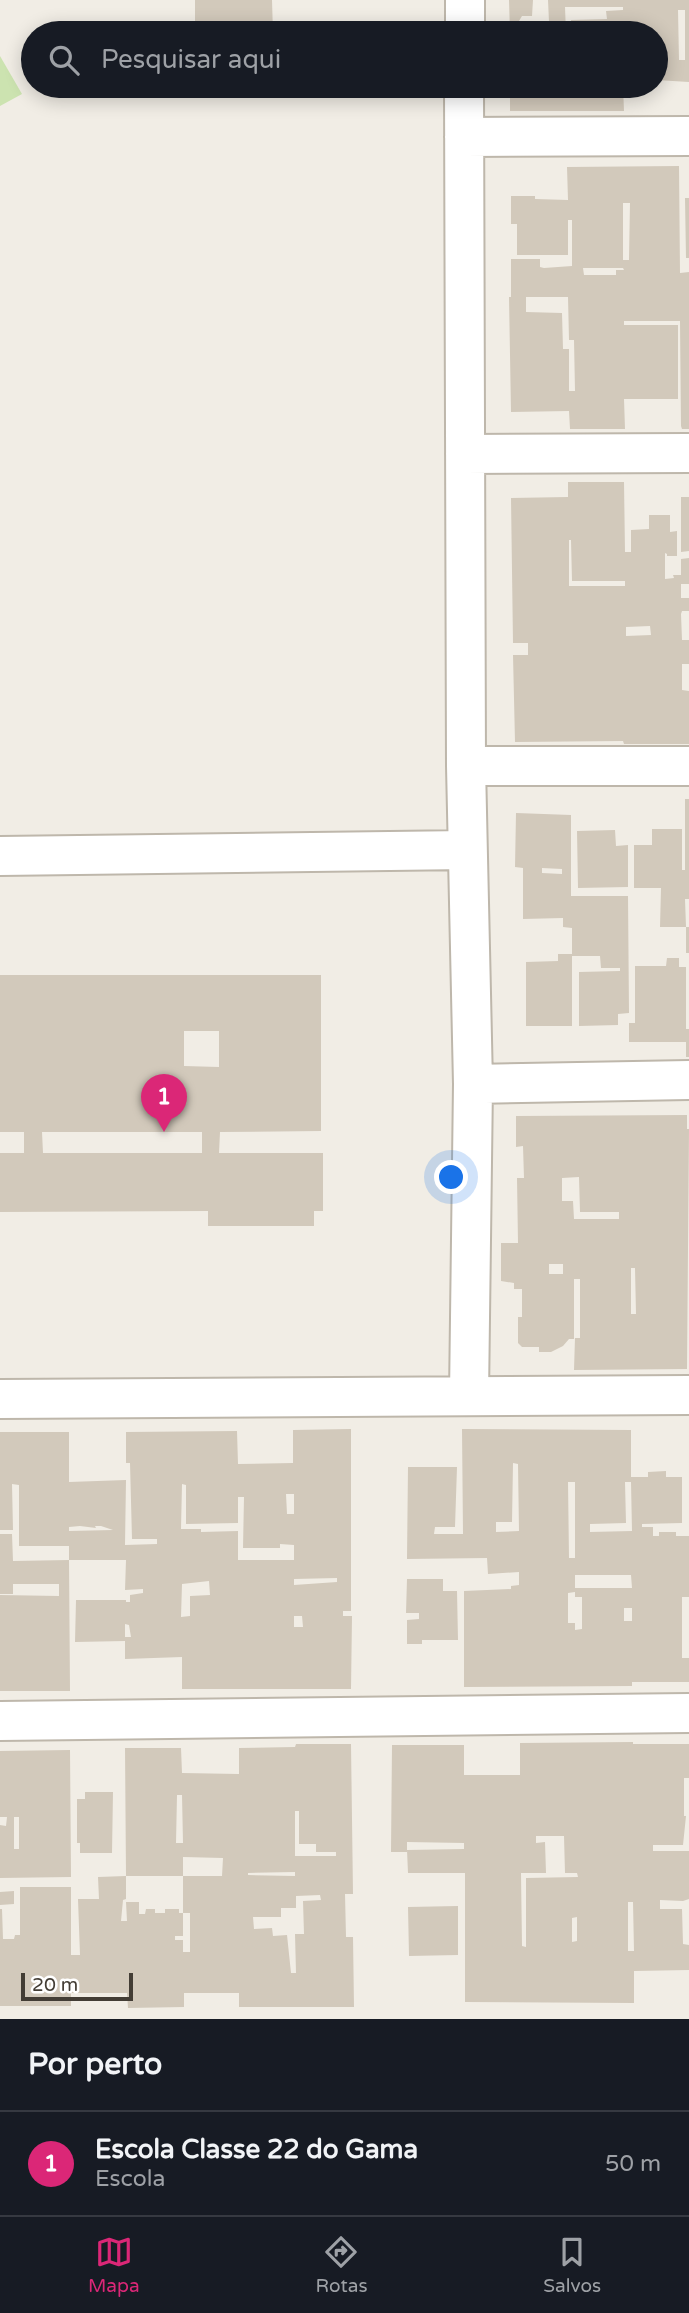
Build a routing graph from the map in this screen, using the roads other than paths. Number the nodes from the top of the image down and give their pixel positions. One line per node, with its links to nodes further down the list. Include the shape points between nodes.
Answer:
1 (465, 0): 2 (street)
2 (465, 21)
3 (464, 98): 5 (street)
4 (689, 136): 5 (street)
5 (464, 137): 7 (street)
6 (689, 453): 7 (street)
7 (465, 454): 8 (street)
8 (466, 766): 9 (street); 10 (street)
9 (689, 766)
10 (467, 850): 11 (street); 13 (street)
11 (0, 856)
12 (689, 1080): 13 (street)
13 (472, 1084): 15 (street)
14 (689, 1395): 15 (street)
15 (469, 1396): 16 (street)
16 (0, 1399)
17 (689, 1713): 18 (street)
18 (0, 1721)

